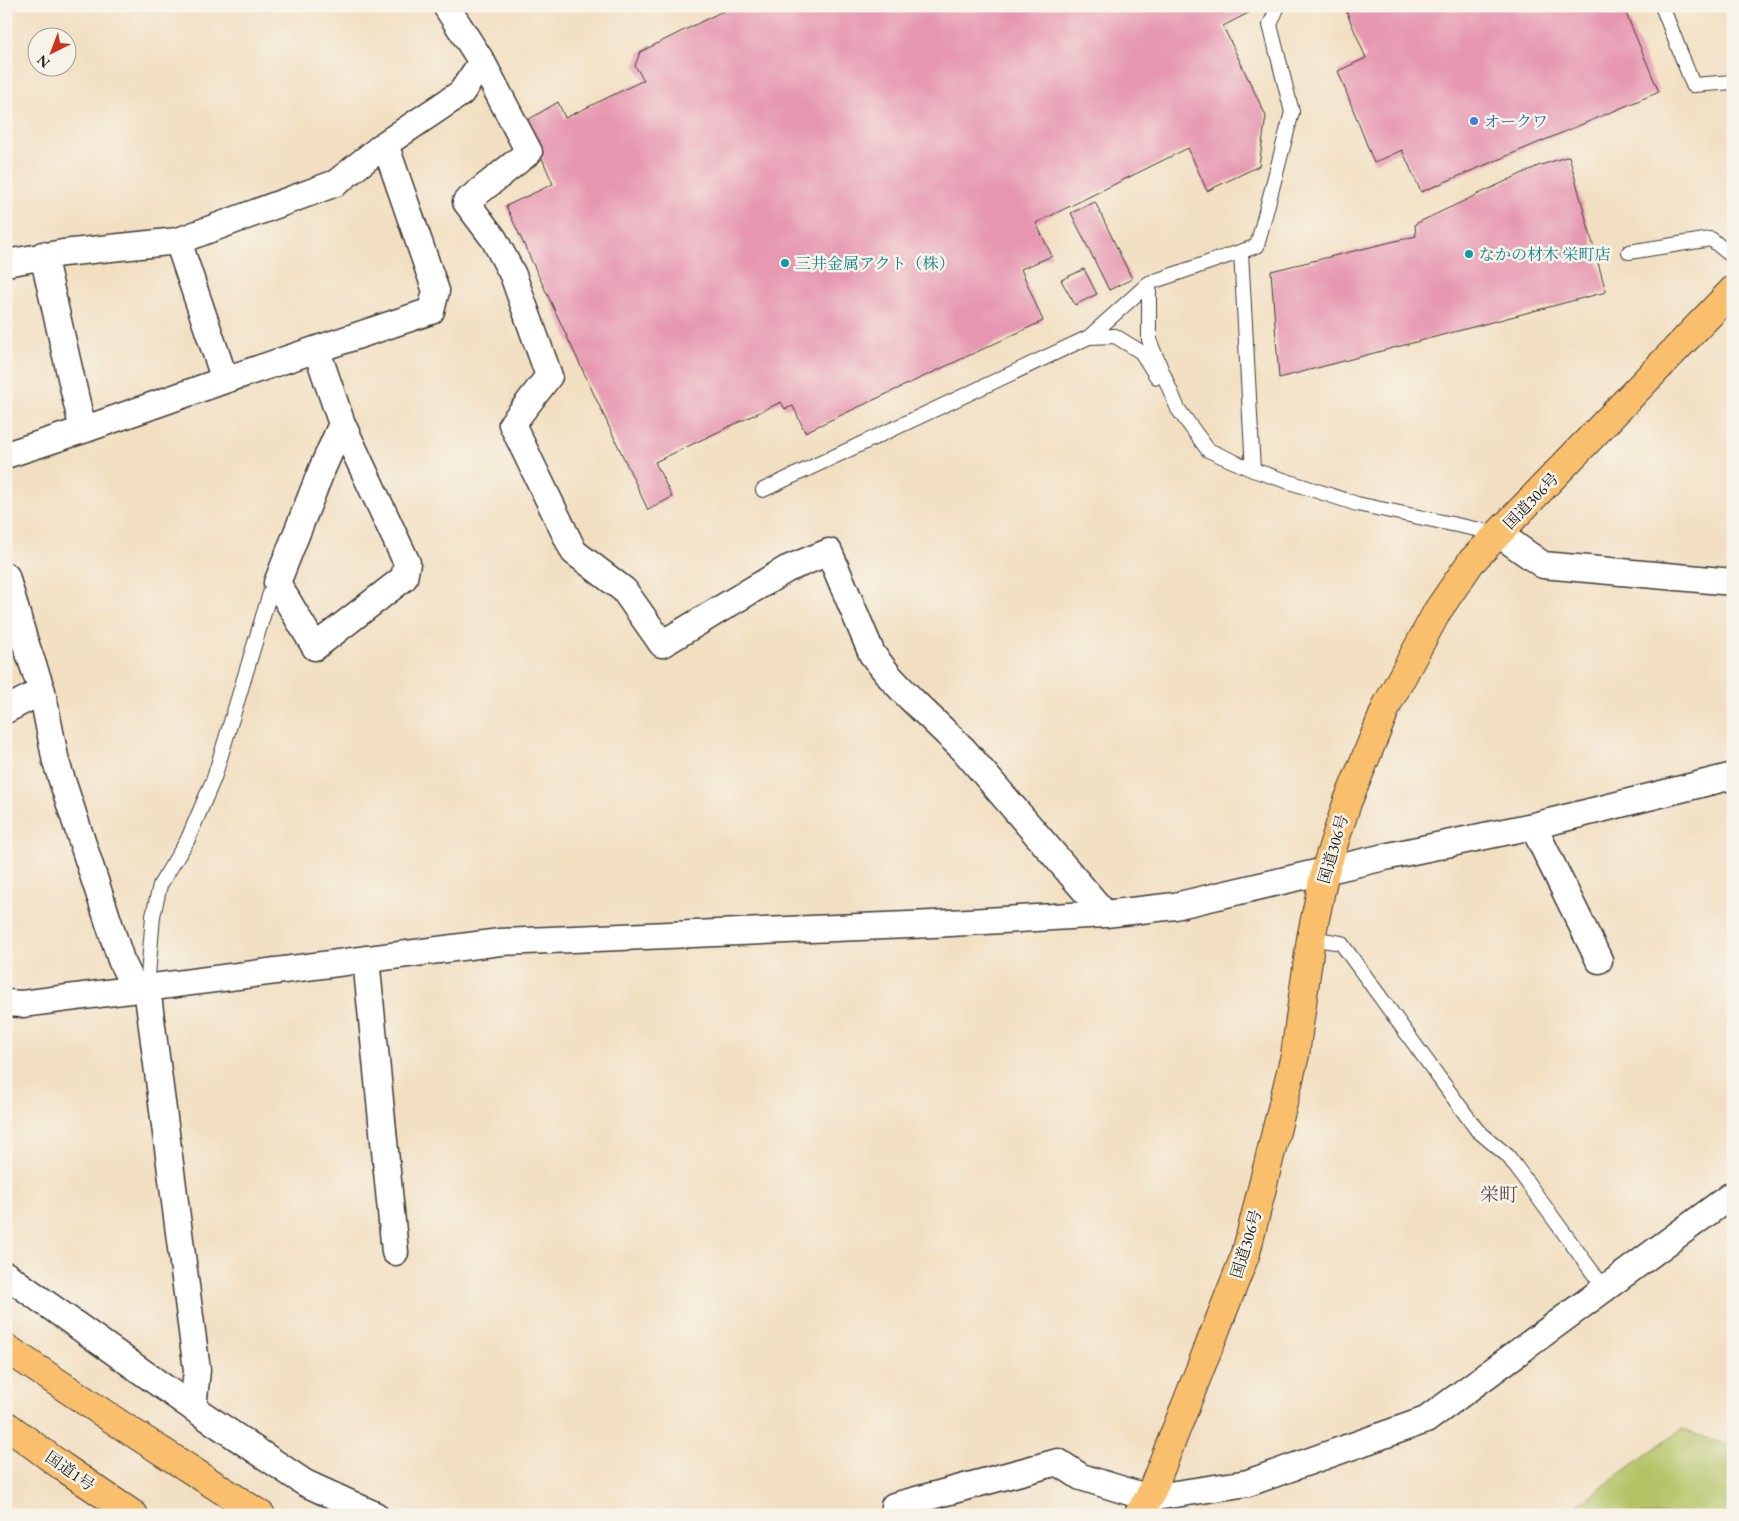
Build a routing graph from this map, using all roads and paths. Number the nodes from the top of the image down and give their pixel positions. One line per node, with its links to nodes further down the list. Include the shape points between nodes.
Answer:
1 (446, 6): 4 (street)
2 (1278, 6): 8 (lane, via 1270,25 1292,112 1257,246)
3 (1662, 6): 5 (lane, via 1693,85)
4 (482, 62): 6 (street, via 461,93); 33 (street, via 529,152 466,202 494,239 513,275 549,376 512,424 574,552 624,590 662,644 787,569 829,552 872,654 910,698 964,750)
5 (1733, 82)
6 (385, 144): 7 (street, via 336,183); 16 (street, via 436,291 431,311)
7 (178, 241): 10 (street); 17 (street)
8 (1241, 252): 13 (lane); 22 (lane)
9 (1629, 252): 11 (lane, via 1711,238)
10 (43, 255): 12 (street); 20 (street)
11 (1733, 257)
12 (6, 263)
13 (1149, 283): 15 (lane); 18 (lane, via 1149,340)
14 (1733, 290): 24 (highway, 国道306号)
15 (1090, 337): 18 (lane, via 1114,336 1141,352); 23 (lane)
16 (317, 351): 17 (street); 19 (street)
17 (225, 380): 20 (street)
18 (1178, 409): 22 (lane, via 1208,450)
19 (342, 424): 27 (street); 27 (street, via 407,563 404,578 315,647)
20 (83, 430): 21 (street)
21 (6, 455)
22 (1253, 470): 24 (lane, via 1357,504)
23 (763, 490)
24 (1500, 534): 26 (street, via 1543,565); 32 (highway, 国道306号, via 1471,562 1438,610 1388,703 1347,803)
25 (6, 576): 28 (street)
26 (1733, 582)
27 (277, 583): 37 (lane, via 270,594 214,778 187,841 160,886)
28 (42, 692): 29 (street); 37 (street, via 56,762 121,960)
29 (6, 710)
30 (1733, 776): 31 (street)
31 (1533, 826): 32 (street); 36 (street)
32 (1325, 872): 33 (street, via 1175,906); 34 (highway, 国道306号)
33 (1105, 914): 35 (street, via 500,942)
34 (1311, 938): 42 (lane, via 1341,943 1477,1130 1508,1156); 47 (highway, 国道306号, via 1295,1055 1246,1253)
35 (366, 959): 37 (street); 40 (street)
36 (1599, 960)
37 (141, 989): 38 (street, via 22,1004); 44 (street, via 197,1370)
38 (6, 1003)
39 (1733, 1194): 42 (street)
40 (396, 1252)
41 (6, 1275): 44 (street)
42 (1604, 1288): 47 (street, via 1426,1420 1248,1483)
43 (6, 1348): 49 (highway)
44 (193, 1408): 50 (street, via 305,1483)
45 (6, 1425): 48 (highway, 国道1号)
46 (894, 1506): 47 (street, via 1058,1462 1081,1477)
47 (1143, 1506)
48 (134, 1515)
49 (261, 1515)
50 (375, 1515)

